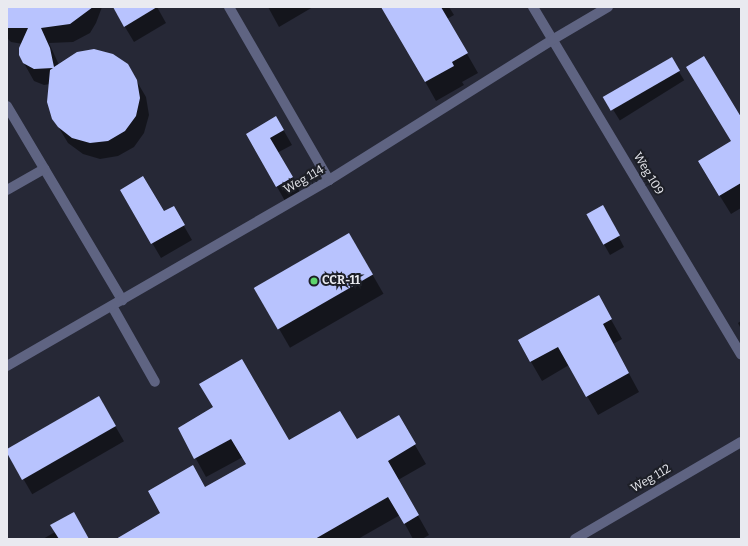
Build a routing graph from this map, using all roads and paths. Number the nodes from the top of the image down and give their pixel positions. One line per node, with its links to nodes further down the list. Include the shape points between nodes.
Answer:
1 (229, 7): 7 (lane)
2 (533, 7): 4 (lane, Weg 109)
3 (608, 7): 4 (lane, Weg 114)
4 (552, 40): 7 (lane, Weg 114); 11 (lane, Weg 109)
5 (7, 106): 6 (lane)
6 (44, 168): 8 (lane); 9 (lane)
7 (329, 180): 9 (lane, Weg 114)
8 (7, 190)
9 (122, 300): 10 (lane, Weg 114)
10 (112, 306): 12 (lane, Weg 114); 13 (lane)
11 (741, 354)
12 (7, 366)
13 (155, 382)
14 (741, 442): 15 (lane, Weg 112)
15 (575, 539)

